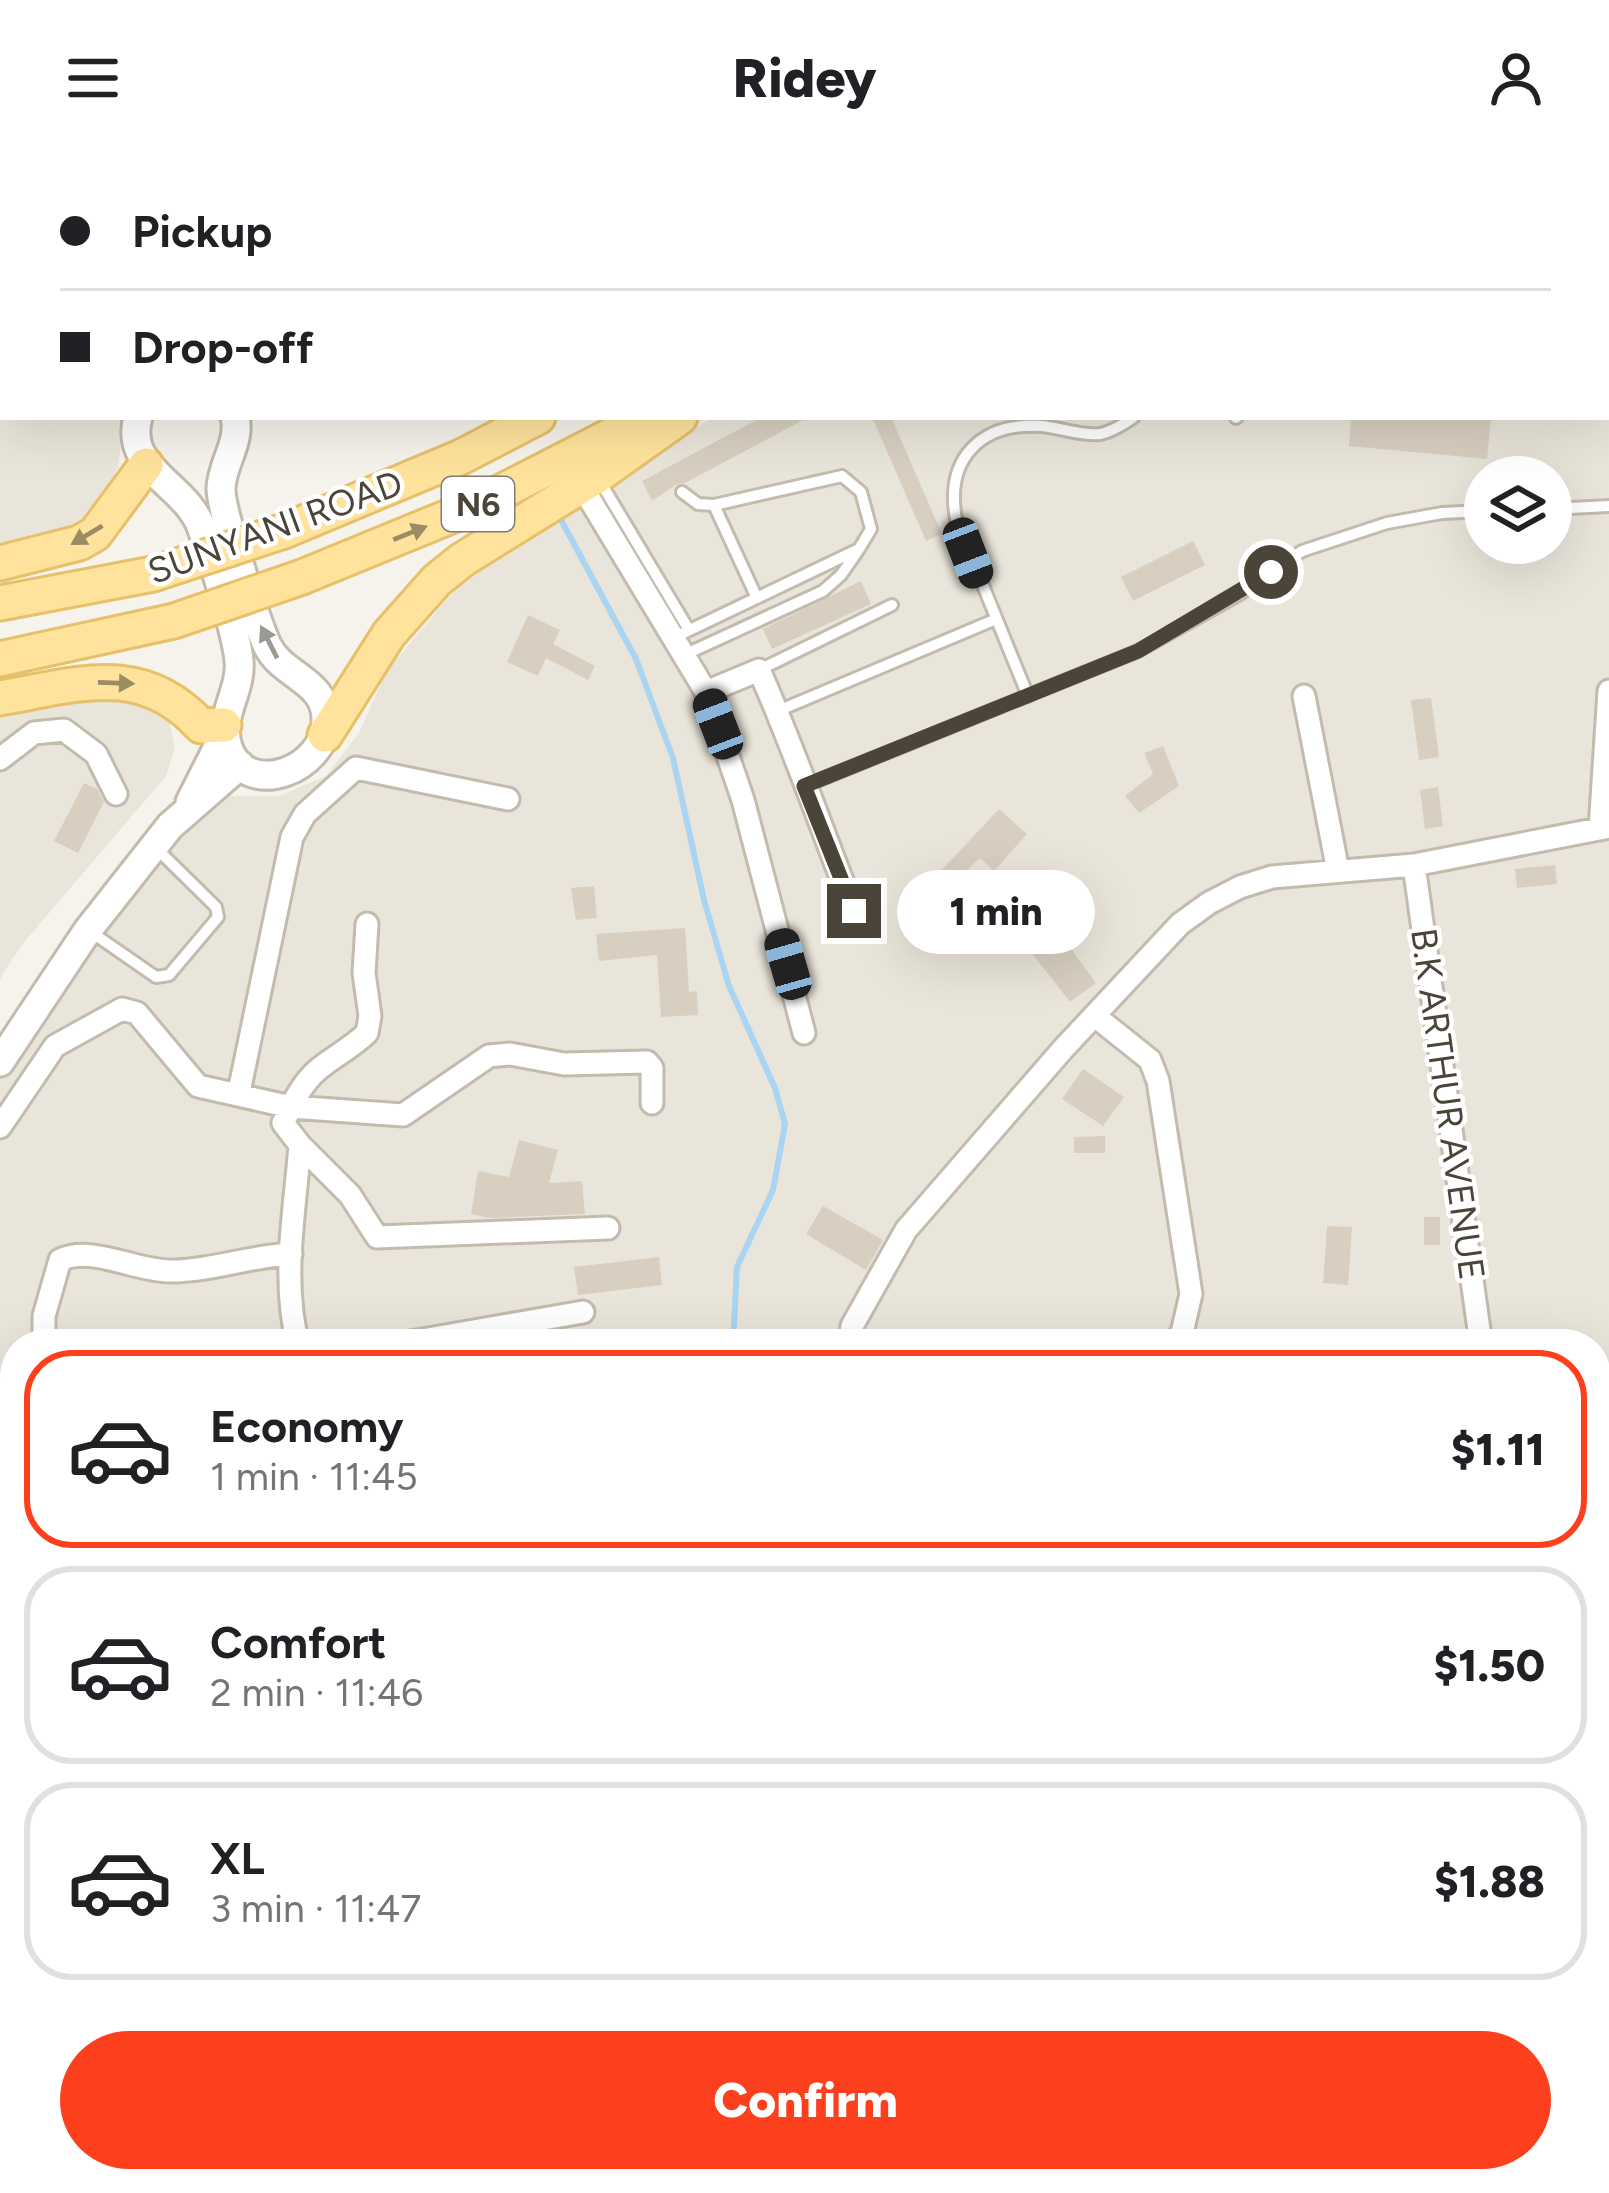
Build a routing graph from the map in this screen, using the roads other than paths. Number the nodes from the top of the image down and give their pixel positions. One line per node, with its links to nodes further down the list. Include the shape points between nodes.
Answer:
1 (138, 420): 7 (street, via 135,439)
2 (235, 420): 30 (street, one-way to 2, via 321,698 268,648 226,517 220,485)
3 (532, 420): 17 (main road, SUNYANI ROAD / N6, bridge, via 284,531 153,574)
4 (641, 420): 21 (main road, N6, one-way to 4, bridge, via 174,621 302,578 469,509)
5 (676, 420): 8 (main road)
6 (1128, 420): 19 (lane, via 1102,434 1000,430 974,445 956,470 956,520)
7 (146, 465): 15 (main road, one-way to 15, via 95,534); 29 (street, via 200,523 238,656)
8 (589, 481): 20 (street); 30 (main road, via 437,580 388,634)
9 (682, 492): 10 (lane)
10 (714, 505): 14 (lane, via 842,476 861,492 870,516 872,530); 16 (lane)
11 (1609, 506): 12 (lane)
12 (1572, 507)
13 (1464, 512): 25 (lane, via 1387,523 1302,550 1138,651)
14 (859, 549): 16 (lane); 20 (lane, via 823,591)
15 (0, 562)
16 (756, 596): 20 (lane)
17 (0, 603)
18 (892, 605): 22 (lane)
19 (994, 620): 25 (lane); 28 (lane)
20 (682, 641): 24 (street)
21 (0, 659)
22 (759, 670): 24 (street); 28 (street)
23 (1609, 691): 37 (street)
24 (706, 692): 45 (street, via 743,800)
25 (1028, 695): 33 (lane)
26 (1304, 696): 40 (street)
27 (0, 698): 29 (main road, one-way to 29, via 122,681 170,698 201,726)
28 (779, 710): 33 (street)
29 (224, 729): 32 (street); 36 (street)
30 (325, 735): 32 (street, via 312,757 290,771)
31 (0, 759): 34 (street, via 34,733 64,730 96,754)
32 (240, 765): 36 (street)
33 (804, 786): 41 (street)
34 (116, 794)
35 (508, 800): 47 (street, via 356,768 305,814 292,837)
36 (187, 811): 38 (street)
37 (1604, 828): 39 (street)
38 (154, 846): 43 (street); 43 (lane, via 218,917 169,975 156,977)
39 (1414, 865): 40 (street); 60 (street, B.K ARTHUR AVENUE)
40 (1338, 871): 44 (street, via 1272,878 1209,903)
41 (854, 911)
42 (367, 924): 49 (street, via 367,1033 317,1067)
43 (88, 930): 46 (street)
44 (1095, 1016): 58 (street, via 906,1230); 59 (street, via 1150,1060 1159,1081 1191,1294)
45 (803, 1033)
46 (0, 1062)
47 (239, 1092): 49 (street); 50 (street, via 198,1086 137,1013 122,1009 55,1046)
48 (652, 1103): 49 (street, via 647,1062 564,1064 501,1054 476,1061 403,1115)
49 (291, 1107): 51 (street, via 283,1127)
50 (0, 1127)
51 (300, 1144): 52 (street, via 350,1195 376,1237); 53 (street)
52 (608, 1228)
53 (291, 1254): 55 (street, via 171,1271 74,1254 60,1260); 56 (street)
54 (583, 1312): 57 (street)
55 (44, 1329)
56 (295, 1329)
57 (485, 1329)
58 (852, 1329)
59 (1183, 1329)
60 (1479, 1329)

